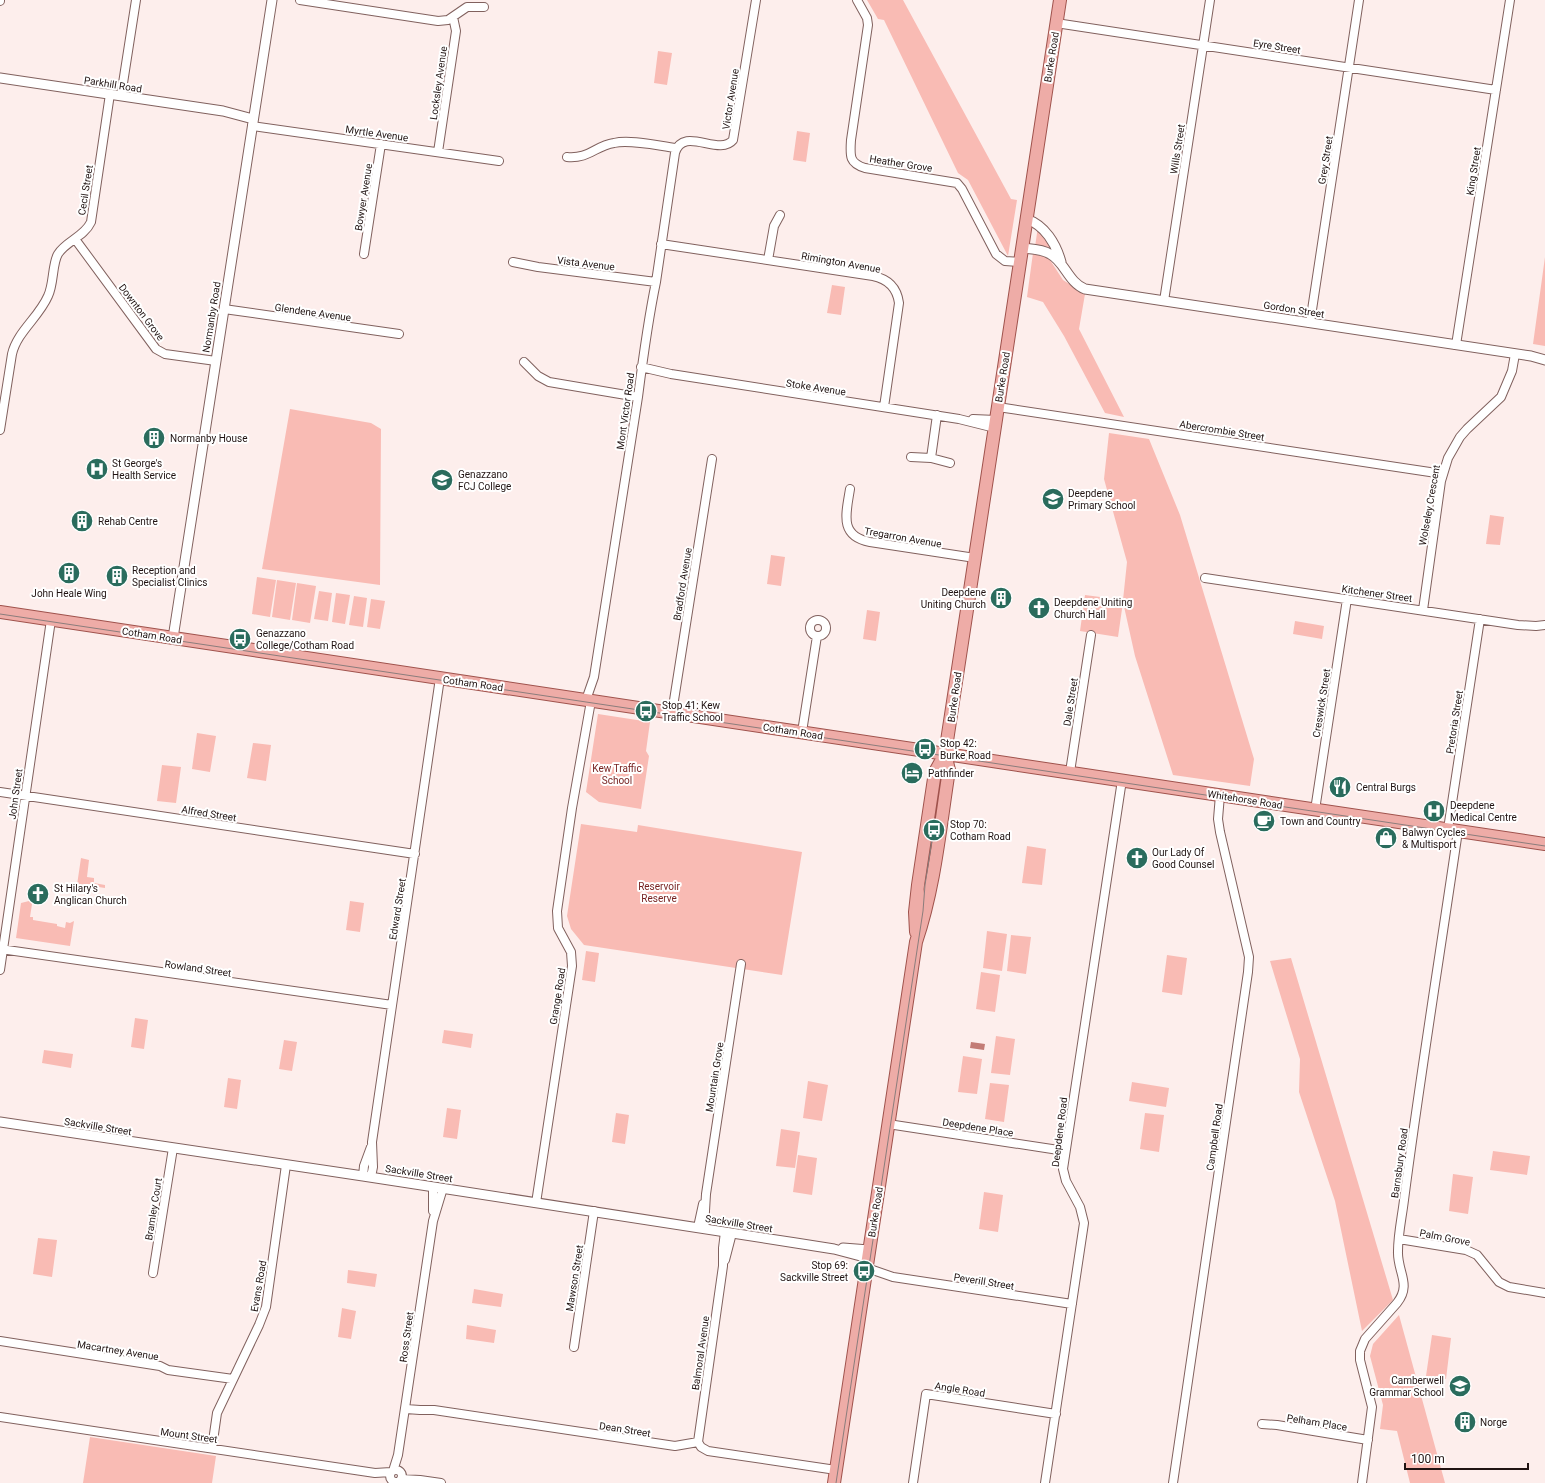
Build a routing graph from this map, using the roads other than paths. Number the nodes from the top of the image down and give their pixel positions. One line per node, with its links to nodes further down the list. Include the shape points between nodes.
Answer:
1 (136, 0): 18 (street)
2 (272, 0): 19 (street, Normanby Road)
3 (300, 0): 11 (street, via 438,21)
4 (756, 0): 21 (street, Victor Avenue, via 733,140 724,146 687,141)
5 (857, 0): 33 (street, Heather Grove, via 868,25 851,140 853,162 865,168 949,180 959,184 996,254 1005,261)
6 (1060, 0): 12 (main road, Burke Road)
7 (1210, 0): 13 (street, Wills Street)
8 (1359, 0): 14 (street, Grey Street)
9 (1510, 0): 16 (street, King Street)
10 (484, 8): 11 (street, via 467,7)
11 (453, 17): 22 (street, Locksley Avenue, via 456,31)
12 (1056, 23): 13 (street, Eyre Street); 26 (main road, Burke Road)
13 (1203, 45): 14 (street, Eyre Street); 36 (street, Wills Street)
14 (1349, 68): 16 (street, Eyre Street); 38 (street, Grey Street)
15 (0, 78): 17 (street, Parkhill Road)
16 (1496, 90): 40 (street, King Street)
17 (110, 94): 18 (street, Parkhill Road); 27 (street, Cecil Street, via 92,216 89,226)
18 (121, 96): 19 (street, Parkhill Road, via 222,111)
19 (253, 119): 20 (street, Myrtle Avenue); 37 (street, Normanby Road)
20 (381, 144): 22 (street, Myrtle Avenue); 30 (street, Bowyer Avenue)
21 (676, 148): 23 (street, via 620,142 603,146 583,157); 28 (street, Mont Victor Road)
22 (438, 152): 24 (street, Myrtle Avenue)
23 (567, 157)
24 (499, 161)
25 (780, 215): 31 (street, via 774,226)
26 (1026, 219): 29 (main road, Burke Road); 34 (street, Gordon Street, via 1037,223 1045,231)
27 (75, 239): 45 (street, Downton Grove, via 156,349 165,354); 53 (street, Cecil Street, via 58,253 52,288 45,304 15,343)
28 (661, 244): 31 (street, Rimington Avenue); 35 (street, Mont Victor Road)
29 (1022, 248): 33 (main road, Burke Road); 34 (street, Gordon Street, via 1049,253)
30 (364, 254)
31 (768, 260): 49 (street, Rimington Avenue, via 879,277 895,289 899,298 899,308)
32 (513, 262): 35 (street, Vista Avenue)
33 (1020, 262): 50 (main road, Burke Road)
34 (1063, 267): 36 (street, Gordon Street, via 1079,287)
35 (656, 282): 47 (street, Mont Victor Road, via 651,299)
36 (1164, 301): 38 (street, Gordon Street)
37 (224, 309): 39 (street, Glendene Avenue); 45 (street, Normanby Road)
38 (1310, 323): 40 (street, Gordon Street)
39 (399, 334)
40 (1456, 345): 41 (street, Gordon Street)
41 (1515, 354): 43 (street, Gordon Street); 58 (street, Wolseley Crescent, via 1512,371 1501,397 1460,436)
42 (1545, 354): 43 (street, Gordon Street)
43 (1531, 356): 44 (street, Gordon Street)
44 (1545, 360)
45 (216, 361): 70 (street, Normanby Road)
46 (524, 362): 48 (street, via 538,376 549,382)
47 (641, 371): 48 (street, Mont Victor Road); 49 (street, Stoke Avenue)
48 (638, 397): 72 (street, Mont Victor Road)
49 (884, 407): 51 (street, Stoke Avenue)
50 (998, 407): 52 (main road, Burke Road); 58 (street, Abercrombie Street)
51 (937, 415): 52 (street, Stoke Avenue); 55 (street)
52 (995, 424): 60 (main road, Burke Road)
53 (0, 430)
54 (911, 457): 55 (street)
55 (931, 458): 57 (street)
56 (712, 459): 73 (street, Bradford Avenue)
57 (950, 463)
58 (1443, 474): 63 (street, Wolseley Crescent)
59 (850, 489): 60 (street, Tregarron Avenue, via 846,522 849,531 857,538)
60 (975, 558): 75 (main road, Burke Road)
61 (1206, 578): 62 (street, Kitchener Street)
62 (1347, 599): 63 (street, Kitchener Street); 81 (street, Creswick Street)
63 (1423, 610): 65 (street, Kitchener Street)
64 (0, 612): 66 (main road, Cotham Road)
65 (1480, 619): 67 (street, Kitchener Street, via 1528,626); 82 (street, Pretoria Street)
66 (51, 620): 70 (main road, Cotham Road); 79 (street, John Street)
67 (1545, 625)
68 (1091, 635): 76 (street, Dale Street)
69 (817, 636): 74 (street)
70 (173, 638): 71 (main road, Cotham Road)
71 (440, 678): 72 (main road, Cotham Road); 84 (street, Edward Street)
72 (591, 701): 73 (main road, Cotham Road); 97 (street, Grange Road, via 557,911 558,928 571,952 572,966)
73 (672, 713): 74 (main road, Cotham Road)
74 (802, 732): 75 (main road, Cotham Road)
75 (945, 754): 76 (main road, Whitehorse Road); 90 (main road, Burke Road, via 949,770 931,887 916,942)
76 (1070, 772): 77 (main road, Whitehorse Road)
77 (1122, 780): 80 (main road, Whitehorse Road); 92 (street, Deepdene Road)
78 (0, 792): 79 (street, Alfred Street)
79 (25, 795): 84 (street, Alfred Street); 85 (street, John Street)
80 (1220, 795): 81 (main road, Whitehorse Road); 123 (street, Campbell Road, via 1220,832 1249,957 1248,972)
81 (1315, 810): 82 (main road, Whitehorse Road)
82 (1453, 830): 83 (main road, Whitehorse Road); 102 (street, Barnsbury Road)
83 (1545, 844)
84 (415, 854): 88 (street, Edward Street)
85 (2, 950): 87 (street, John Street); 88 (street, Rowland Street)
86 (741, 964): 100 (street, Mountain Grove)
87 (0, 970)
88 (392, 1005): 94 (street, Edward Street, via 372,1142 364,1166)
89 (0, 1122): 91 (street, Sackville Street)
90 (888, 1124): 92 (street, Deepdene Place); 103 (main road, Burke Road)
91 (173, 1148): 93 (street, Sackville Street); 104 (street, Bramley Court)
92 (1065, 1151): 106 (street, Deepdene Road, via 1063,1169 1066,1181 1080,1207 1084,1223)
93 (286, 1165): 94 (street, Sackville Street); 109 (street, Evans Road, via 266,1307)
94 (367, 1176): 95 (street, Sackville Street)
95 (433, 1187): 96 (street, Sackville Street); 99 (street, Ross Street)
96 (443, 1188): 97 (street, Sackville Street); 99 (street, Ross Street)
97 (536, 1203): 98 (street, Sackville Street)
98 (594, 1211): 100 (street, Sackville Street); 108 (street, Mawson Street)
99 (433, 1221): 110 (street, Ross Street)
100 (701, 1228): 101 (street, Sackville Street)
101 (729, 1232): 103 (street, Sackville Street, via 834,1249); 115 (street, Balmoral Avenue, via 723,1248 723,1266)
102 (1399, 1239): 105 (street, Palm Grove, via 1477,1254 1499,1282 1509,1288); 114 (street, Barnsbury Road, via 1398,1257 1404,1285 1403,1293 1365,1338 1360,1351 1372,1407)
103 (867, 1264): 106 (street, Peverill Street, via 893,1277); 117 (main road, Burke Road)
104 (153, 1273)
105 (1545, 1293)
106 (1072, 1304): 111 (street, Deepdene Road)
107 (0, 1341): 109 (street, Macartney Avenue)
108 (574, 1347)
109 (233, 1379): 116 (street, Evans Road, via 217,1414)
110 (406, 1409): 115 (street, Dean Street, via 434,1410 675,1446); 118 (street, Ross Street)
111 (1056, 1414): 121 (street, Angle Road, via 926,1394); 122 (street, Deepdene Road)
112 (0, 1417): 116 (street, Mount Street)
113 (1262, 1424): 114 (street, Pelham Place)
114 (1368, 1440): 124 (street, Barnsbury Road)
115 (698, 1442): 117 (street, via 708,1451)
116 (212, 1448): 118 (street, Mount Street)
117 (836, 1470): 120 (main road, Burke Road)
118 (396, 1477): 119 (street, Mount Street)
119 (441, 1483)
120 (834, 1483)
121 (913, 1483)
122 (1045, 1483)
123 (1173, 1483)
124 (1362, 1483)

